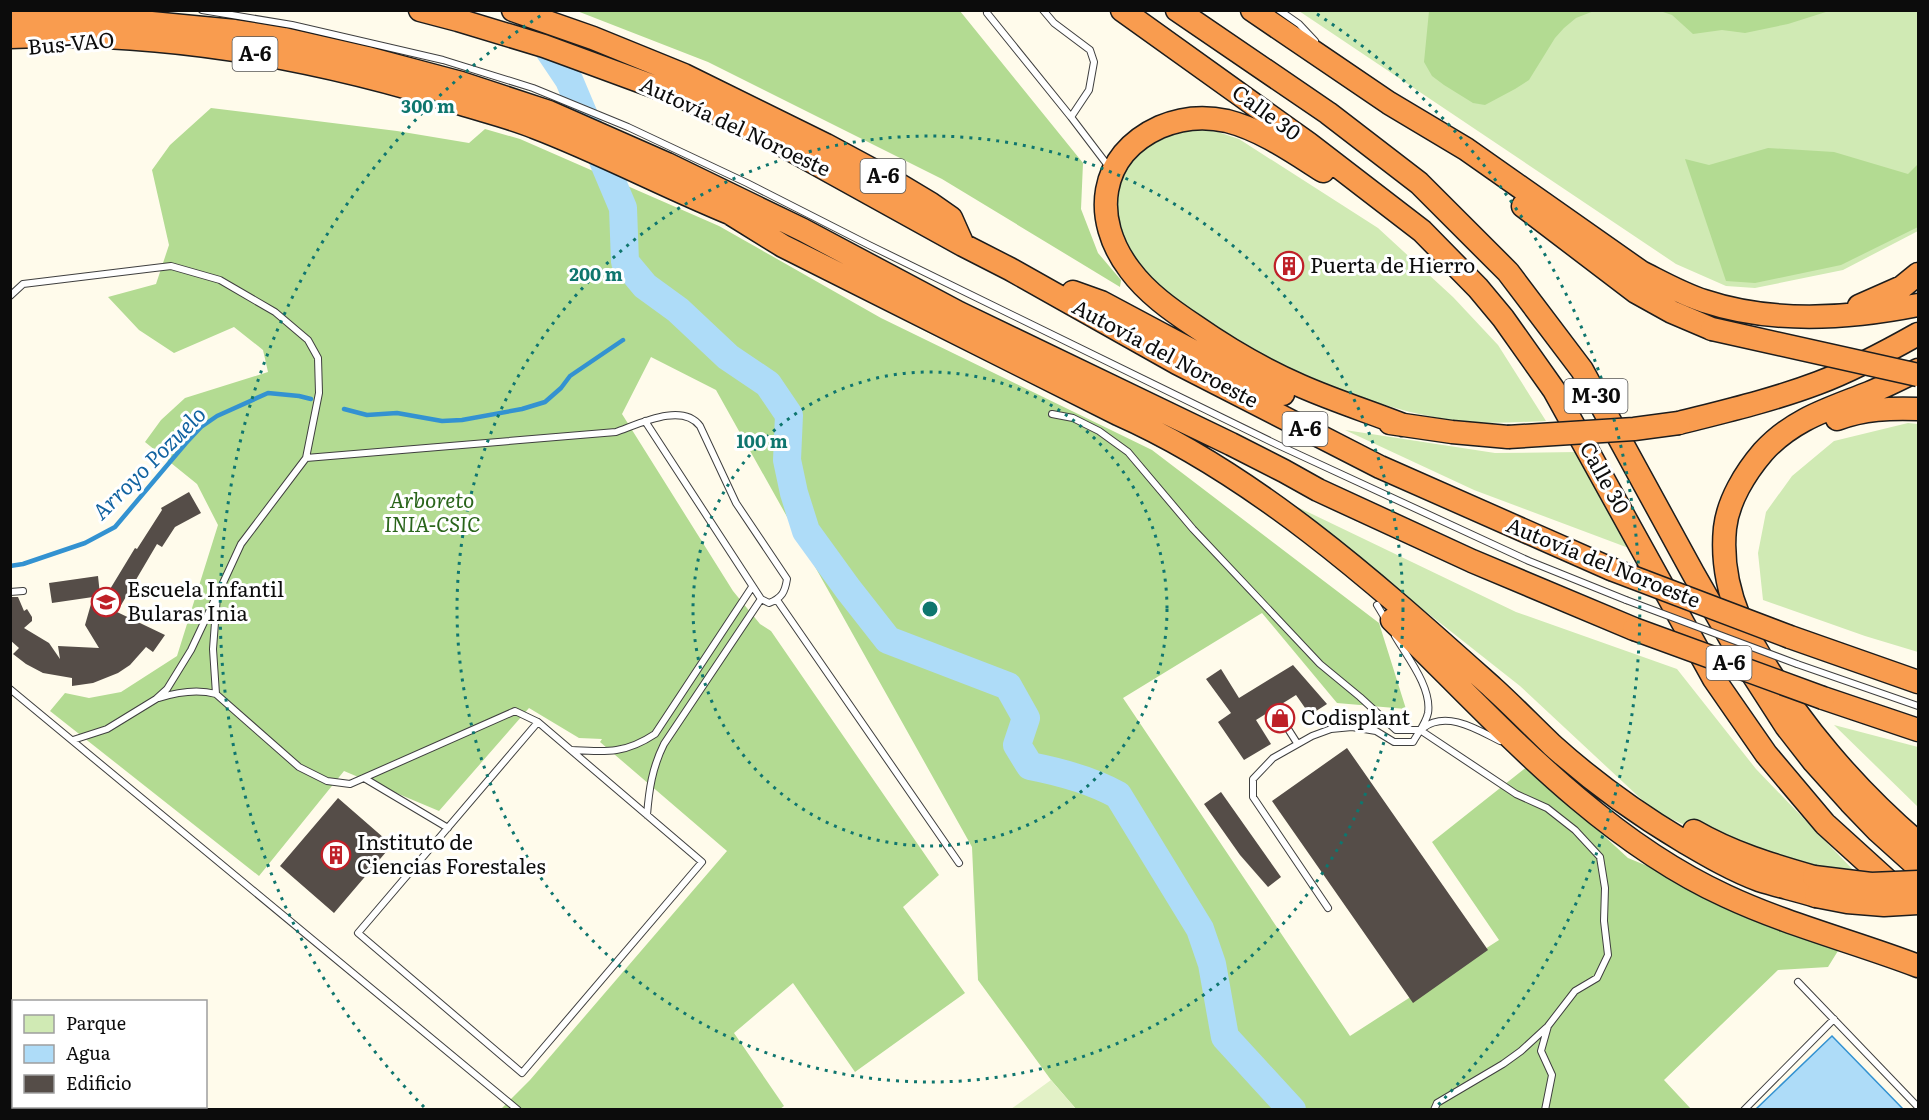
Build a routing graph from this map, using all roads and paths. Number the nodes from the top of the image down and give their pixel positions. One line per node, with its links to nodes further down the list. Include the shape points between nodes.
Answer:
1 (202, 10): 15 (lane, via 292,25)
2 (420, 10): 19 (highway, Autovía del Noroeste / A-6, via 544,46)
3 (513, 10): 19 (highway, A-6, via 675,71)
4 (1043, 10): 18 (lane, via 1090,50 1094,62 1089,90)
5 (1122, 10): 22 (highway, Calle 30 / M-30, via 1310,144)
6 (1178, 10): 65 (highway, Calle 30 / M-30, via 1328,113 1419,183 1508,272 1581,370 1721,621 1786,726 1850,802)
7 (1252, 10): 16 (highway)
8 (1279, 10): 16 (lane, via 1299,24)
9 (987, 13): 18 (lane)
10 (10, 15): 11 (highway, Bus-VAO / A-6, via 78,16)
11 (184, 26): 13 (highway, A-6); 15 (highway, A-6, via 284,39)
12 (10, 37): 13 (highway, A-6, via 77,35)
13 (132, 39): 14 (highway, Bus-VAO / A-6); 15 (highway, A-6, via 269,56 366,76)
14 (10, 50)
15 (437, 77): 21 (highway, A-6, via 533,126 613,160); 21 (lane, via 533,88 628,127)
16 (1354, 79): 17 (highway)
17 (1389, 103): 27 (highway, via 1466,149 1641,272 1671,288 1733,309); 30 (highway, bridge, via 1636,292 1672,312 1712,329)
18 (1071, 117): 20 (lane)
19 (780, 133): 23 (highway, Autovía del Noroeste / A-6, via 963,245)
20 (1112, 171): 22 (highway, via 1134,143 1167,124 1185,119 1226,121 1258,132); 35 (highway, via 1107,187 1106,220 1118,253 1151,293 1224,346 1269,371)
21 (738, 198): 33 (highway, via 783,246); 50 (lane, bridge, via 869,245 1278,445 1529,561); 54 (highway, A-6, bridge, via 790,236 824,254 899,281 1318,490 1472,561 1634,628)
22 (1422, 231): 68 (highway, Calle 30 / M-30, via 1503,318 1554,390 1714,679 1766,754 1826,824)
23 (1010, 269): 35 (highway, via 1101,302 1219,365 1293,398 1355,418); 44 (highway, Autovía del Noroeste / A-6, bridge, via 1177,363 1380,467 1611,569)
24 (1918, 274): 27 (highway, via 1902,287 1865,304)
25 (10, 296): 36 (lane, via 23,284 171,266 220,280 276,312 308,340 318,358 319,393)
26 (1913, 306): 27 (highway)
27 (1824, 317)
28 (1918, 334): 35 (highway, bridge, via 1819,382 1749,406 1679,423 1508,437)
29 (1918, 370): 63 (highway, via 1816,413 1764,452 1733,498 1725,526 1724,554 1739,619 1772,677 1812,733 1852,779)
30 (1918, 375)
31 (1918, 409): 62 (highway, via 1885,408 1854,413 1822,424 1796,440 1756,483 1737,532 1737,554 1739,583 1750,619 1780,673 1821,729)
32 (1052, 414): 53 (lane, via 1073,418 1128,452 1193,529 1320,664 1396,730)
33 (1118, 414): 43 (highway, via 1232,485); 67 (highway, via 1179,444 1306,528 1494,690 1622,786 1732,851)
34 (645, 421): 36 (lane, via 616,432); 37 (lane); 42 (lane, via 684,415 695,419 736,503 787,579 785,592)
35 (1403, 425)
36 (306, 458): 40 (lane, via 241,544)
37 (752, 587): 41 (lane); 57 (lane, via 655,734 612,752)
38 (23, 591): 39 (lane)
39 (10, 592)
40 (217, 596): 48 (lane, via 213,649); 49 (lane, via 191,650 167,689)
41 (761, 599): 42 (lane, via 770,603); 60 (lane, via 664,744 655,762)
42 (777, 600): 64 (lane)
43 (1377, 605): 53 (lane, via 1428,698 1428,715); 58 (highway)
44 (1859, 661): 45 (highway); 46 (highway, Autovía del Noroeste / A-6)
45 (1918, 669)
46 (1918, 682)
47 (10, 689): 55 (lane)
48 (216, 694): 49 (lane, via 177,692); 59 (lane, via 300,767 327,781 350,784)
49 (156, 699): 55 (lane, via 107,729)
50 (1918, 706)
51 (1283, 721): 56 (lane)
52 (538, 722): 57 (lane); 59 (lane, via 515,711); 61 (lane)
53 (1420, 730): 56 (lane, via 1413,742 1394,742 1376,731 1352,728 1331,729); 58 (lane, via 1443,720 1460,723 1508,744); 73 (lane, via 1516,794 1547,808 1600,857 1608,955 1597,978 1575,991)
54 (1918, 730)
55 (73, 740): 75 (lane)
56 (1297, 743): 69 (lane, via 1273,758 1253,779 1253,797)
57 (571, 750): 60 (lane)
58 (1536, 762): 70 (highway, via 1642,848 1725,896)
59 (364, 778): 61 (lane)
60 (647, 815): 61 (lane, via 702,862 522,1073 358,933)
61 (448, 828)
62 (1918, 837)
63 (1918, 843)
64 (959, 863)
65 (1918, 867)
66 (1918, 882): 67 (highway, bridge)
67 (1815, 886): 68 (highway, bridge, via 1847,902)
68 (1918, 905)
69 (1328, 908)
70 (1918, 966)
71 (1798, 982): 72 (lane)
72 (1834, 1019): 74 (lane); 78 (lane)
73 (1548, 1026): 76 (lane, via 1521,1051 1437,1102); 77 (lane, via 1541,1051 1552,1075)
74 (1918, 1107)
75 (518, 1110)
76 (1434, 1110)
77 (1545, 1110)
78 (1744, 1110)

